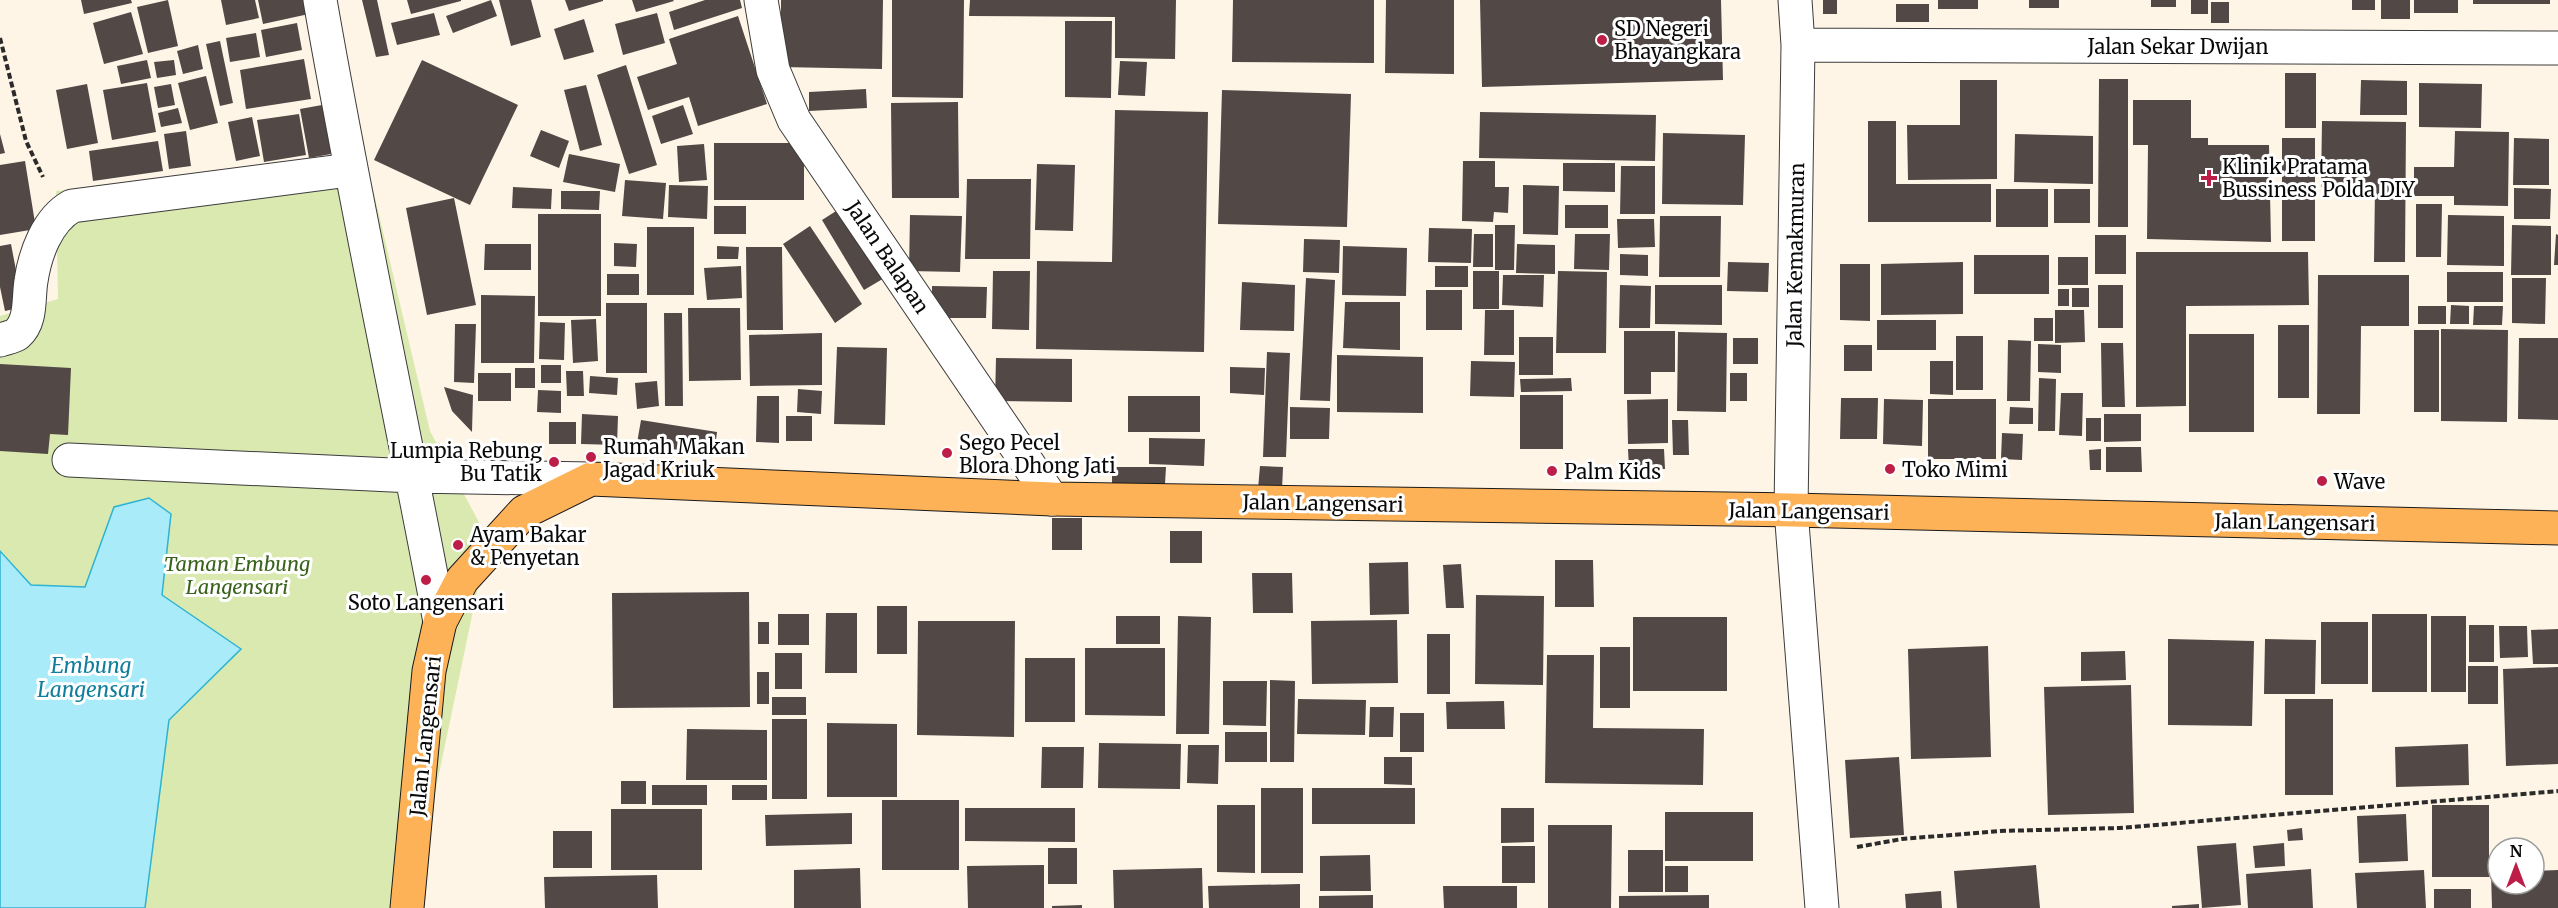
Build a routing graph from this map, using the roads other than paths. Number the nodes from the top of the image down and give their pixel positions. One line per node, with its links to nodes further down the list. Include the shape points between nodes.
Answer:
1 (320, 0): 6 (street)
2 (761, 0): 11 (street, Jalan Balapan, via 773,70 794,120)
3 (1795, 0): 4 (street, Jalan Kemakmuran)
4 (1798, 45): 5 (street, Jalan Sekar Dwijan); 12 (street, Jalan Kemakmuran)
5 (2558, 48)
6 (349, 170): 7 (street, via 72,206 61,213 41,245 22,328 16,335); 9 (street)
7 (0, 340)
8 (69, 460): 9 (street)
9 (413, 476): 10 (street); 14 (street)
10 (591, 479): 11 (main road, Jalan Langensari); 14 (main road, Jalan Langensari, via 524,512 462,580)
11 (1052, 499): 12 (main road, Jalan Langensari)
12 (1791, 510): 13 (main road, Jalan Langensari); 16 (street, Jalan Kemakmuran)
13 (2558, 528)
14 (440, 622): 15 (main road, Jalan Langensari, via 429,671)
15 (407, 908)
16 (1822, 908)

